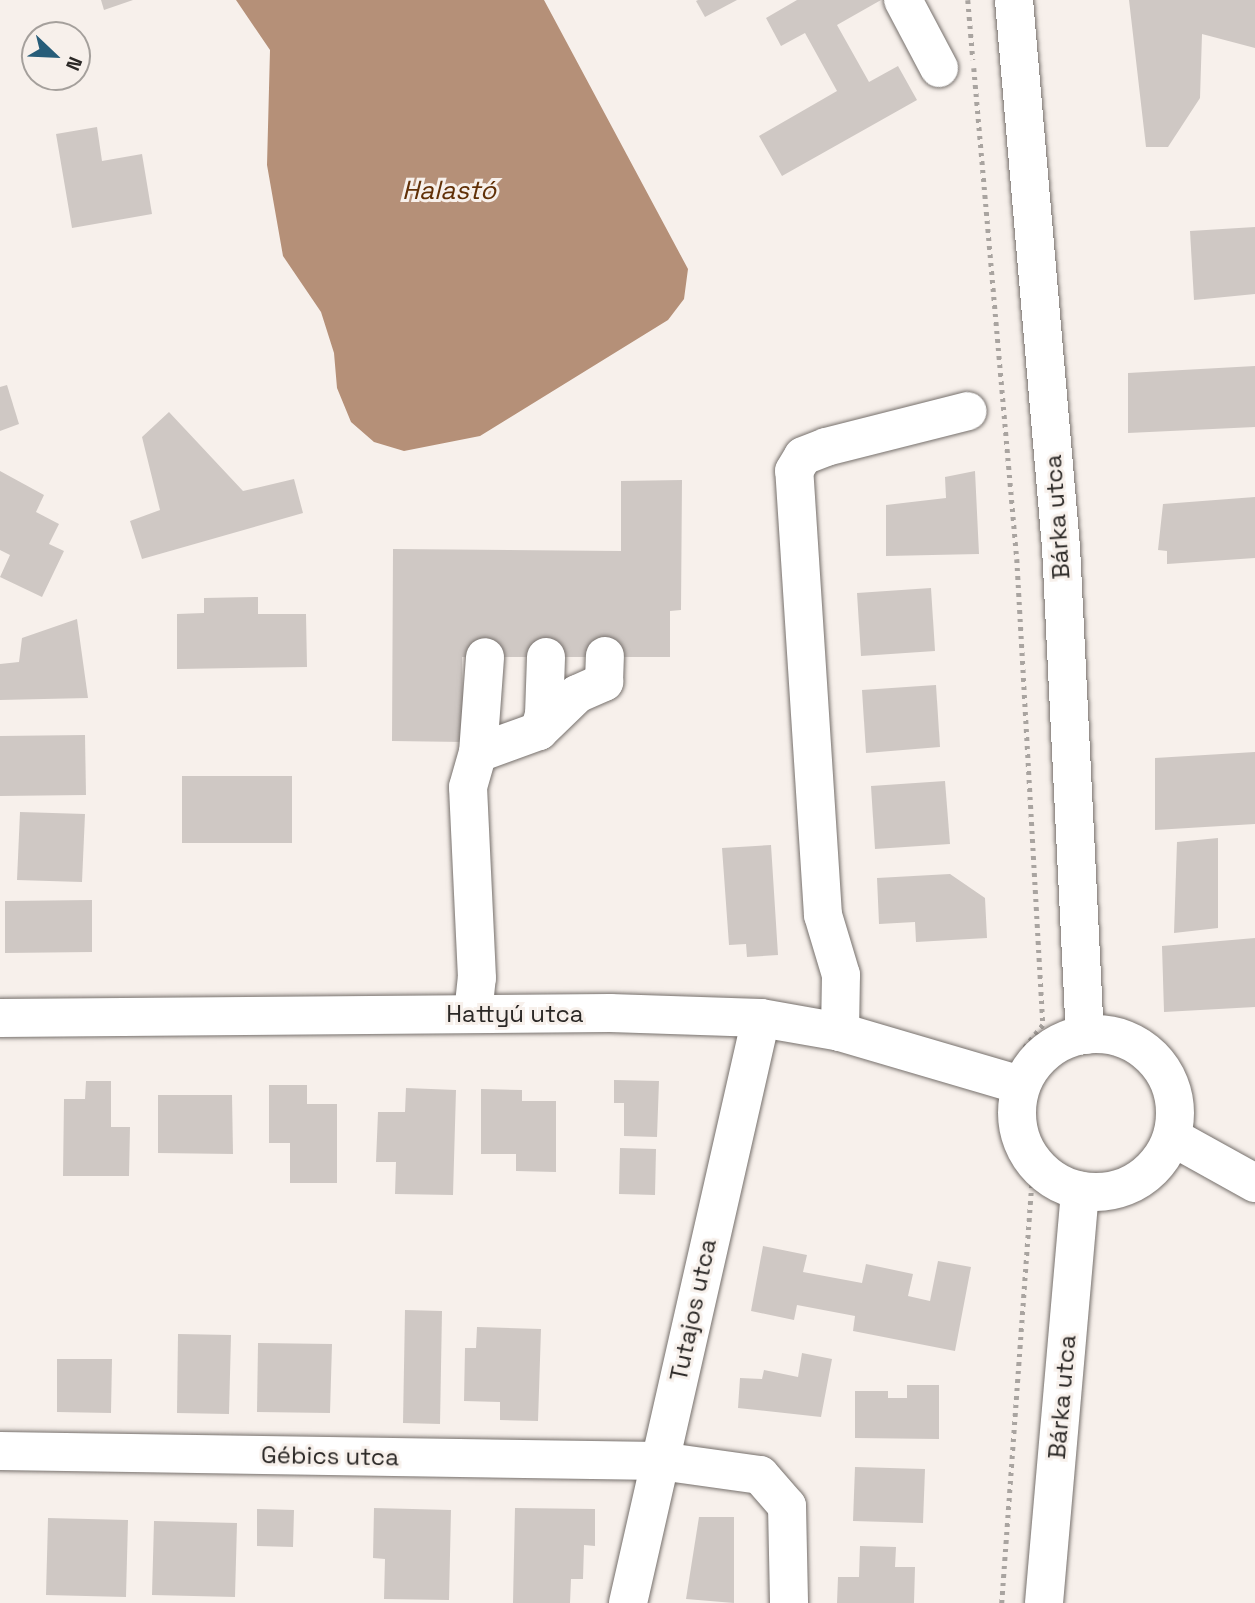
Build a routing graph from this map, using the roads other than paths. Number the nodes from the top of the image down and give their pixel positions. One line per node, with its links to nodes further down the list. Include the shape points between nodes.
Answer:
1 (903, 0): 3 (street)
2 (1014, 0): 14 (street, Bárka utca, via 1061,547)
3 (939, 68)
4 (968, 411): 13 (street, via 826,447 803,456 794,471 823,915 841,975)
5 (605, 656): 8 (street, via 604,682 577,694)
6 (485, 657): 9 (street)
7 (546, 657): 8 (street)
8 (539, 731): 9 (street)
9 (478, 753): 10 (street, via 468,787 477,978)
10 (473, 1014): 11 (street, Hattyú utca); 12 (street, Hattyú utca)
11 (0, 1018)
12 (761, 1018): 13 (street, Hattyú utca); 20 (street, Tutajos utca)
13 (839, 1032): 15 (street, Hattyú utca)
14 (1085, 1035): 15 (street, via 1062,1042 1041,1056); 16 (street, via 1110,1035 1133,1043 1152,1057 1167,1077 1174,1100)
15 (1020, 1085): 18 (street, via 1017,1124 1024,1147 1047,1175)
16 (1172, 1137): 17 (street); 18 (street, via 1153,1169 1132,1184 1107,1192)
17 (1255, 1184)
18 (1080, 1191): 23 (street, Bárka utca)
19 (0, 1451): 20 (street, Gébics utca)
20 (660, 1461): 21 (street, Tutajos utca); 22 (street, Gébics utca, via 760,1475 787,1506)
21 (628, 1603)
22 (789, 1603)
23 (1044, 1603)

